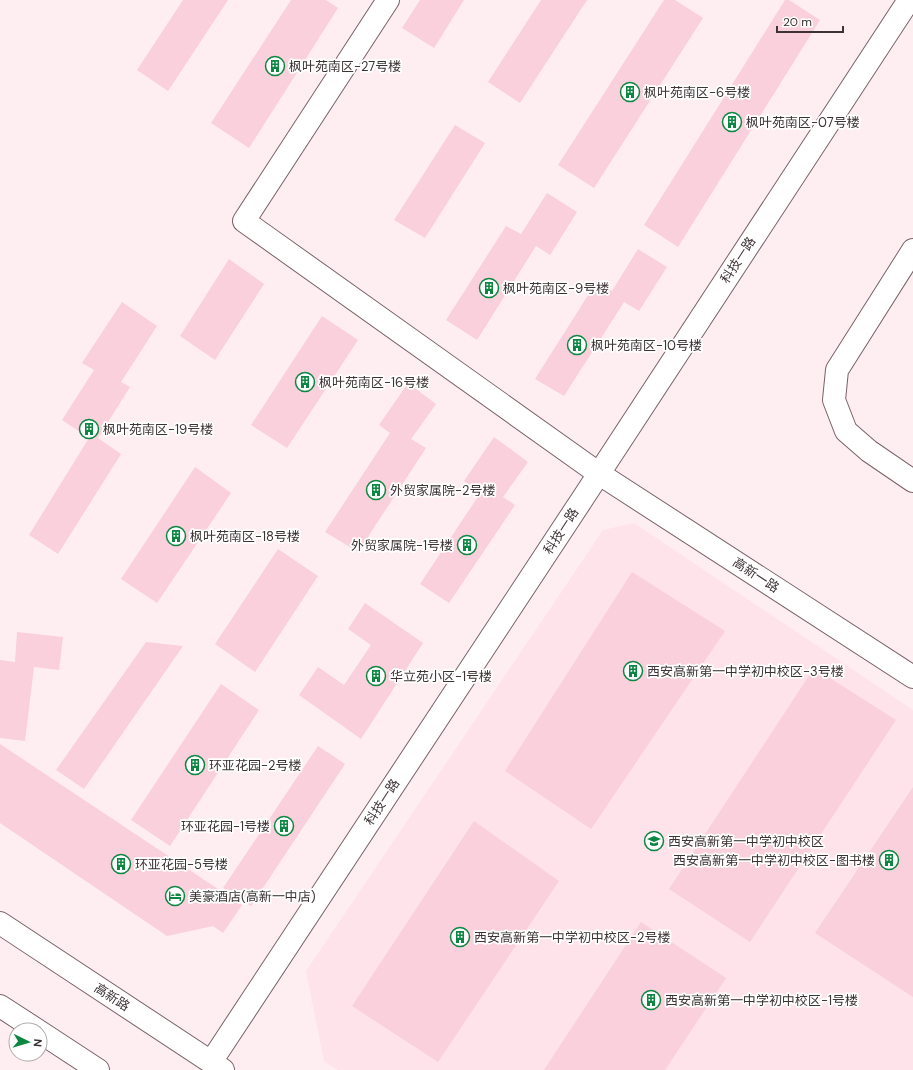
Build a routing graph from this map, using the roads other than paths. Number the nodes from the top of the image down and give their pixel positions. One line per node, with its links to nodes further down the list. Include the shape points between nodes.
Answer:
1 (388, 0): 4 (street, 高新一路, via 244,221)
2 (908, 0): 4 (street, 科技一路)
3 (913, 250): 5 (street, via 837,370 834,400 846,431 869,451)
4 (598, 473): 6 (street, 高新一路); 11 (street, 科技一路)
5 (913, 480)
6 (913, 677)
7 (0, 923): 11 (street, 高新路)
8 (0, 1006): 9 (street)
9 (25, 1022)
10 (48, 1037): 12 (street)
11 (217, 1066)
12 (98, 1070)

